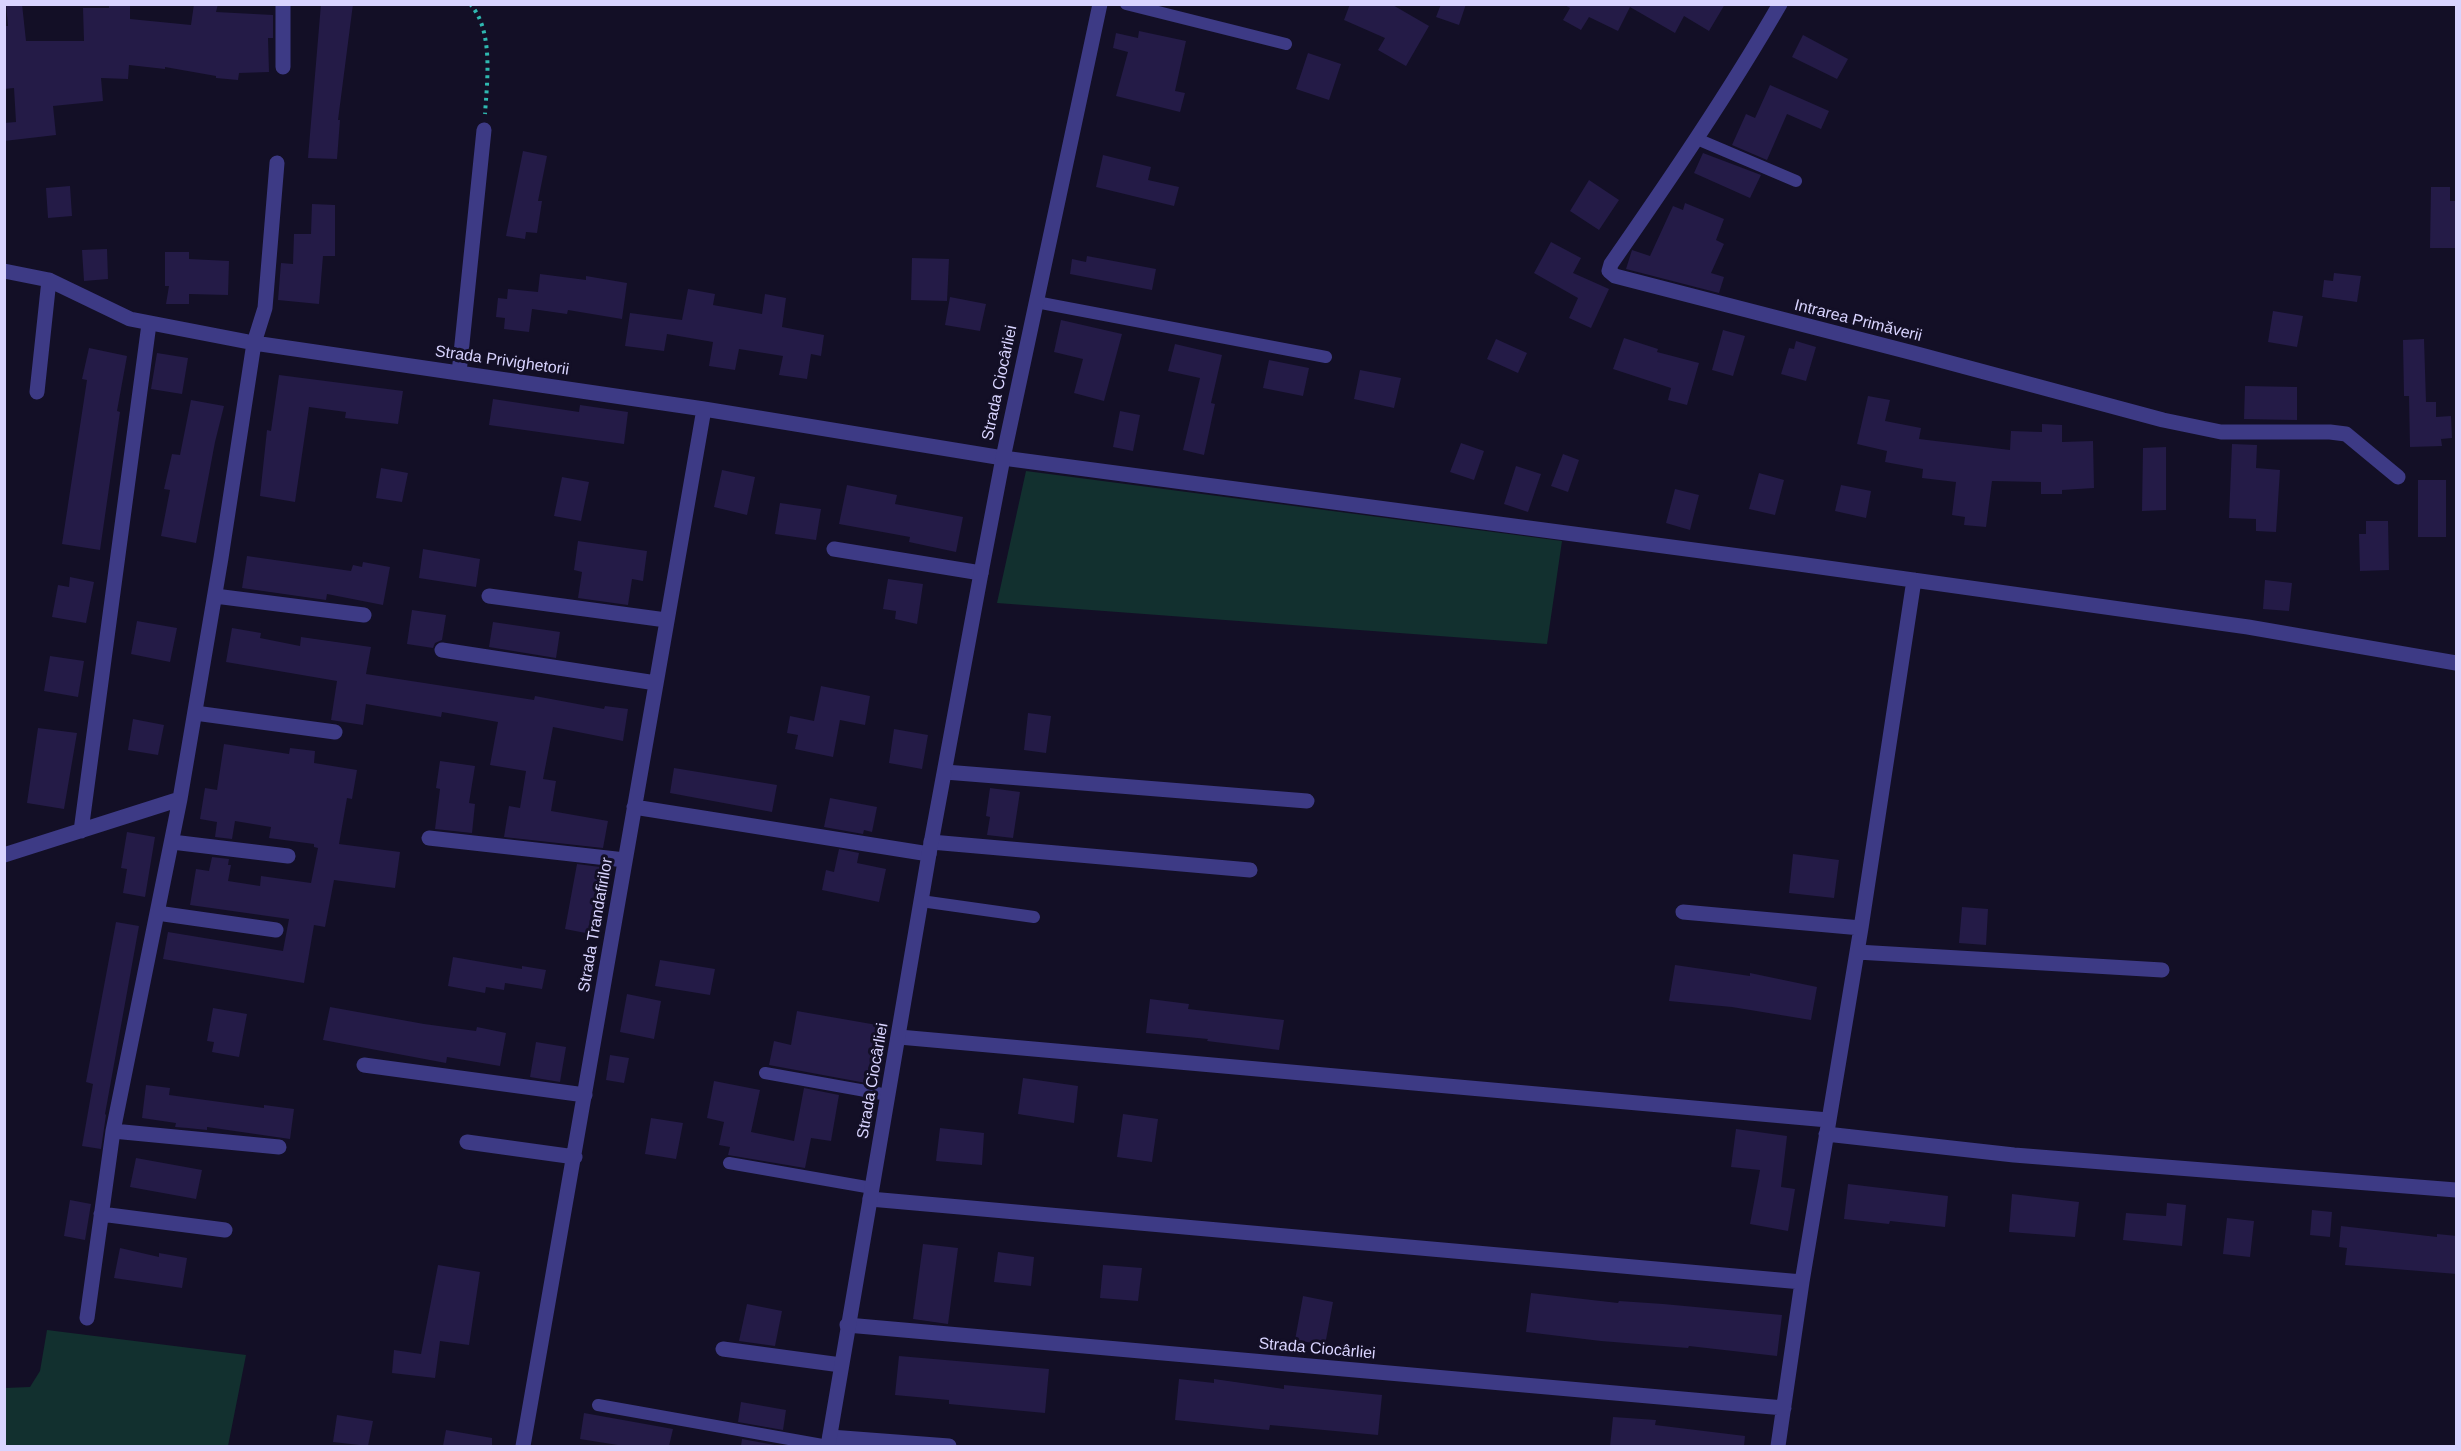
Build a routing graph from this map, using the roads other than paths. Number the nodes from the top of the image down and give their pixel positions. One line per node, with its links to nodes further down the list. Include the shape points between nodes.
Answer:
1 (283, 4): 6 (street)
2 (1100, 4): 13 (street, Strada Ciocârliei)
3 (1126, 4): 5 (lane)
4 (1780, 4): 8 (street, Intrarea Primăverii)
5 (1286, 44)
6 (283, 67)
7 (484, 130): 17 (street)
8 (1697, 139): 10 (lane); 21 (street, Intrarea Primăverii, via 1611,264 1609,271 1615,276 2163,420 2221,432 2346,434)
9 (277, 162): 15 (street, via 265,308)
10 (1797, 181)
11 (4, 271): 12 (street, Strada Privighetorii)
12 (49, 280): 14 (street, Strada Privighetorii, via 114,312); 18 (street)
13 (1036, 302): 16 (lane); 20 (street, Strada Ciocârliei)
14 (149, 324): 15 (street, Strada Privighetorii); 38 (street)
15 (254, 343): 17 (street, Strada Privighetorii); 25 (street)
16 (1326, 357)
17 (459, 373): 19 (street, Strada Privighetorii)
18 (37, 392)
19 (704, 409): 20 (street, Strada Privighetorii); 28 (street, Strada Trandafirilor)
20 (1003, 458): 23 (street, Strada Ciocârliei); 24 (street, Strada Privighetorii)
21 (2398, 477)
22 (834, 549): 23 (street)
23 (981, 573): 34 (street, Strada Ciocârliei)
24 (1914, 580): 30 (street, Strada Privighetorii, via 2248,627); 50 (street)
25 (215, 596): 27 (street); 32 (street)
26 (489, 596): 28 (street)
27 (364, 615)
28 (666, 620): 31 (street, Strada Trandafirilor)
29 (442, 650): 31 (street)
30 (2457, 663)
31 (656, 683): 37 (street, Strada Trandafirilor)
32 (195, 713): 33 (street); 35 (street)
33 (335, 732)
34 (945, 771): 36 (street); 41 (street, Strada Ciocârliei)
35 (180, 800): 38 (street); 40 (street)
36 (1307, 801)
37 (634, 807): 41 (street); 44 (street, Strada Trandafirilor)
38 (81, 831): 42 (street)
39 (429, 838): 44 (street)
40 (172, 842): 43 (street); 48 (street)
41 (930, 848): 45 (street); 46 (street, Strada Ciocârliei)
42 (4, 855)
43 (288, 856)
44 (625, 860): 57 (street, Strada Trandafirilor)
45 (1250, 870)
46 (921, 901): 49 (lane); 54 (street, Strada Ciocârliei)
47 (1683, 912): 50 (street)
48 (157, 913): 51 (street); 60 (street)
49 (1034, 916)
50 (1862, 928): 52 (street)
51 (276, 930)
52 (1857, 952): 53 (street); 59 (street)
53 (2162, 970)
54 (899, 1037): 58 (street, Strada Ciocârliei); 59 (street)
55 (364, 1065): 57 (street)
56 (765, 1072): 58 (lane)
57 (585, 1095): 63 (street, Strada Trandafirilor)
58 (888, 1095): 66 (street, Strada Ciocârliei)
59 (1827, 1127): 65 (street, via 2014,1155); 69 (street)
60 (113, 1131): 62 (street); 67 (street)
61 (467, 1142): 63 (street)
62 (279, 1147)
63 (575, 1157): 77 (street, Strada Trandafirilor)
64 (729, 1163): 66 (lane)
65 (2457, 1190)
66 (871, 1194): 69 (street); 71 (street, Strada Ciocârliei)
67 (102, 1214): 68 (street); 70 (street)
68 (225, 1230)
69 (1802, 1282): 75 (street)
70 (87, 1318)
71 (847, 1325): 73 (street, Strada Ciocârliei); 75 (street, Strada Ciocârliei)
72 (723, 1349): 73 (street)
73 (841, 1365): 76 (street, Strada Ciocârliei)
74 (598, 1405): 76 (lane)
75 (1784, 1408): 79 (street)
76 (829, 1443): 78 (street)
77 (523, 1446)
78 (949, 1446)
79 (1778, 1446)

